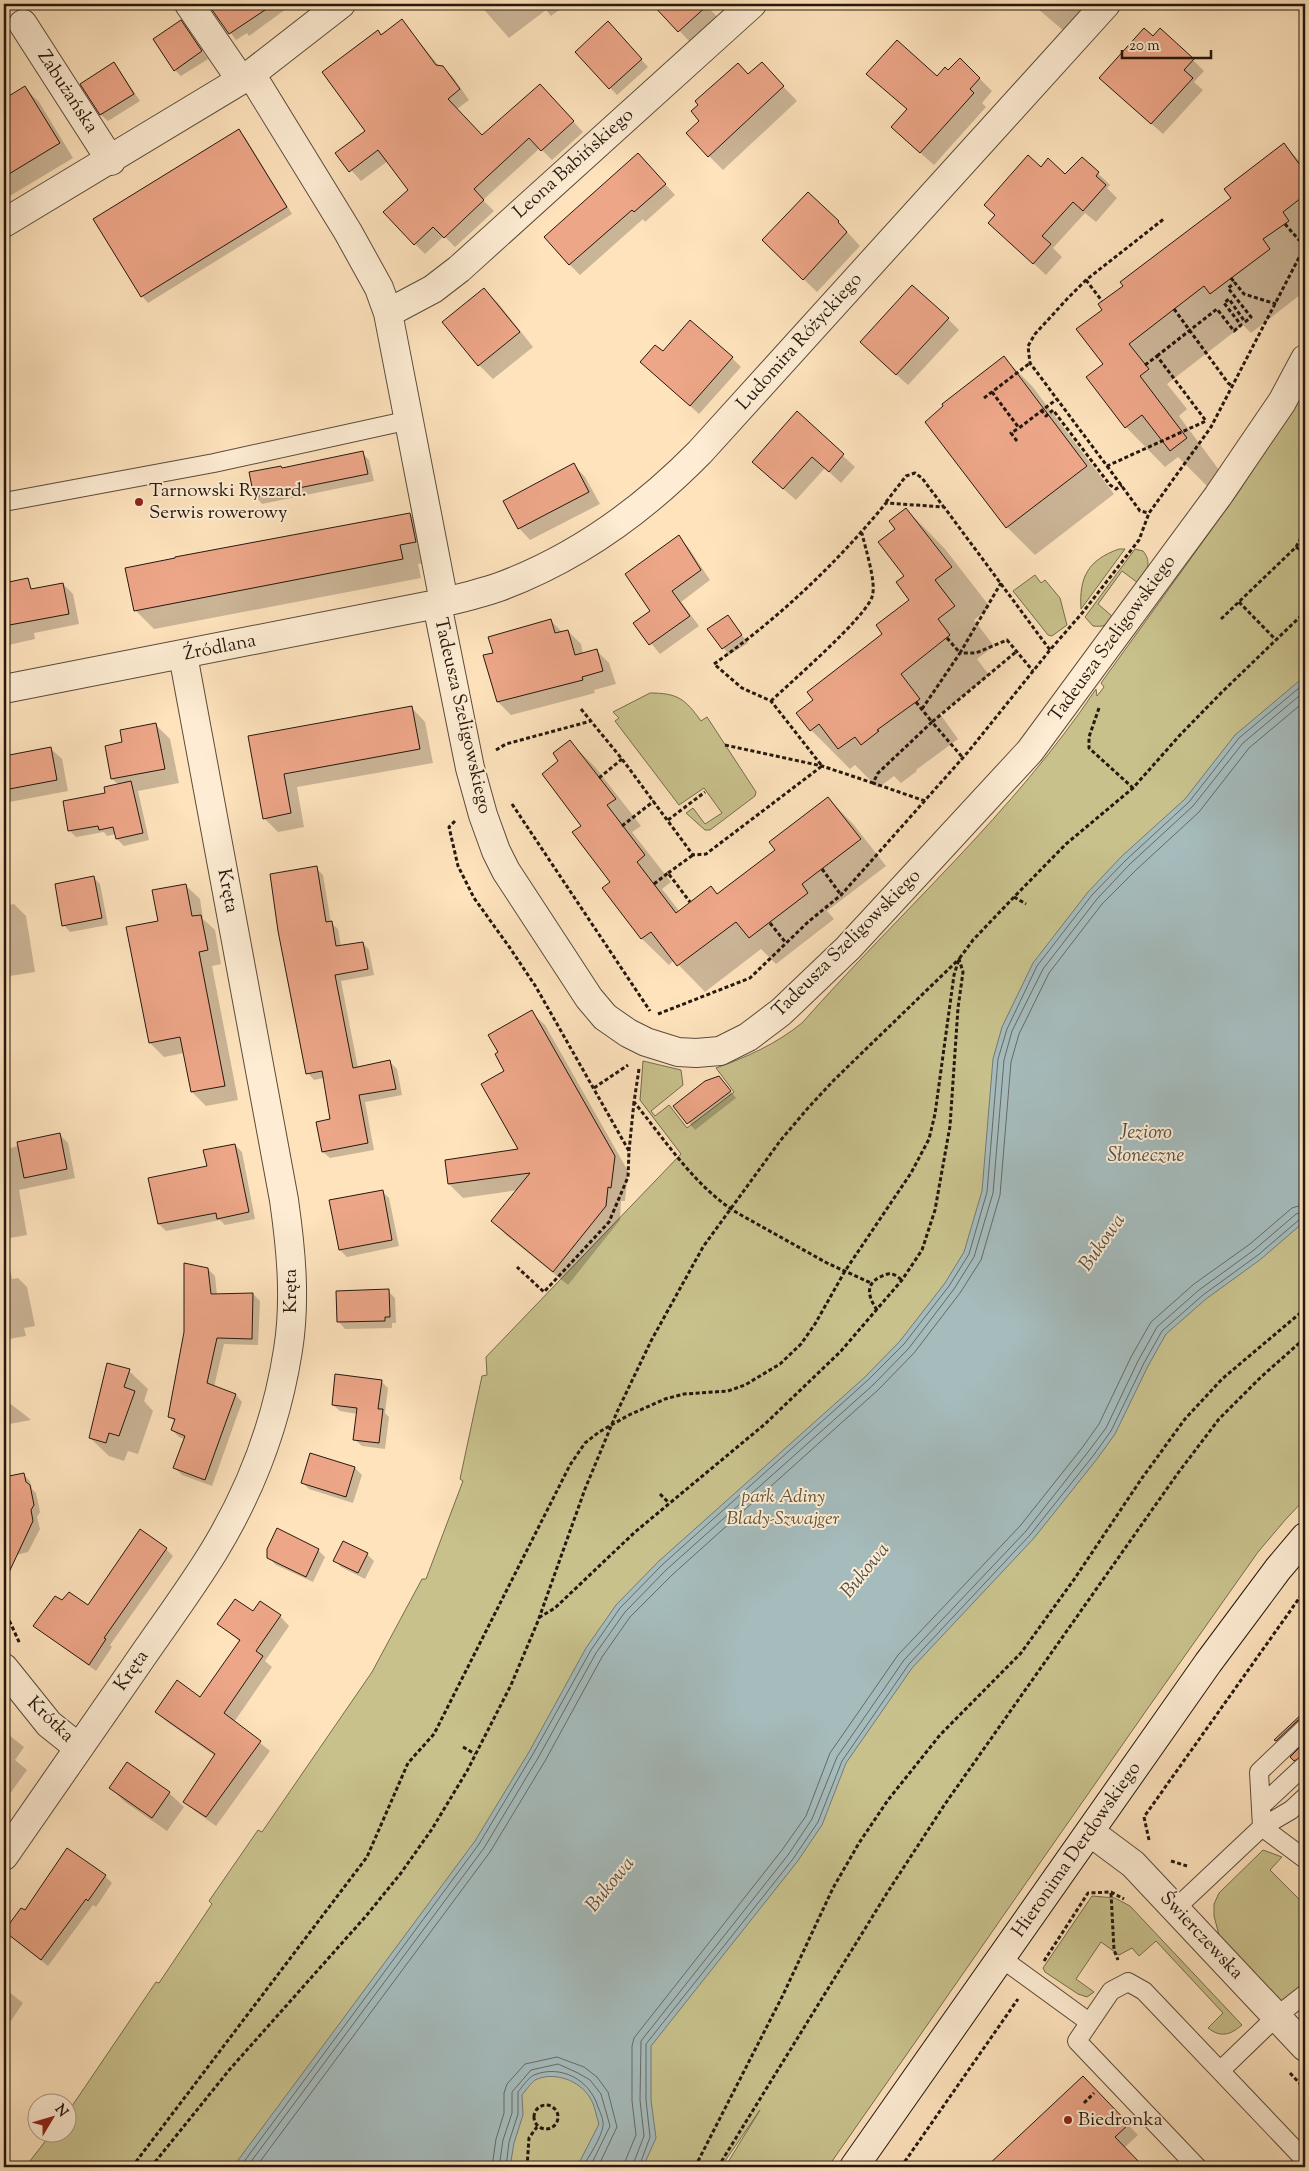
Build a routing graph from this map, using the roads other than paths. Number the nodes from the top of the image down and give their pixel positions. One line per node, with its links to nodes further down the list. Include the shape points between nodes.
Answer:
1 (189, 4): 6 (street)
2 (341, 4): 6 (street)
3 (752, 4): 9 (street, Leona Babińskiego, via 459,269 433,289)
4 (1106, 4): 13 (street, Ludomira Różyckiego, via 673,478 614,526 565,556 498,587)
5 (22, 24): 7 (street, Zabużańska)
6 (246, 77): 7 (street); 9 (street, via 348,232 379,288)
7 (111, 160): 8 (street)
8 (4, 223)
9 (388, 313): 11 (street)
10 (1305, 359): 13 (street, Tadeusza Szeligowskiego, via 1282,402 1218,496 1030,751 848,948 781,1012 748,1037 720,1051 643,1050 628,1033 605,1017 589,998 506,872 483,815 470,768)
11 (410, 420): 12 (lane, via 214,463); 13 (street)
12 (4, 502)
13 (441, 603): 14 (street, Źródlana)
14 (183, 655): 15 (street, Źródlana); 19 (street, Kręta, via 284,1200 292,1268 288,1350 266,1437 232,1519 191,1586)
15 (4, 690)
16 (1305, 1537): 24 (street, Hieronima Derdowskiego, via 1208,1663)
17 (4, 1668): 19 (street, Krótka, via 49,1724)
18 (1305, 1728): 22 (lane, via 1259,1772)
19 (78, 1748): 25 (street, Kręta)
20 (1305, 1764): 22 (lane)
21 (1305, 1797): 23 (lane)
22 (1261, 1806): 23 (lane)
23 (1262, 1828): 26 (lane); 27 (lane)
24 (1090, 1832): 27 (street, Świerczewska, via 1133,1864); 28 (street, Hieronima Derdowskiego)
25 (4, 1856)
26 (1305, 1859)
27 (1176, 1909): 30 (street, Świerczewska)
28 (1001, 1958): 31 (lane); 35 (street, Hieronima Derdowskiego)
29 (1305, 1994): 30 (lane)
30 (1277, 2016): 32 (street, Świerczewska); 33 (lane)
31 (1089, 2022): 33 (lane, via 1111,1991 1128,1982 1144,1991); 36 (lane, via 1077,2041)
32 (1305, 2047)
33 (1221, 2070): 34 (lane)
34 (1305, 2160)
35 (854, 2167)
36 (1197, 2167)

